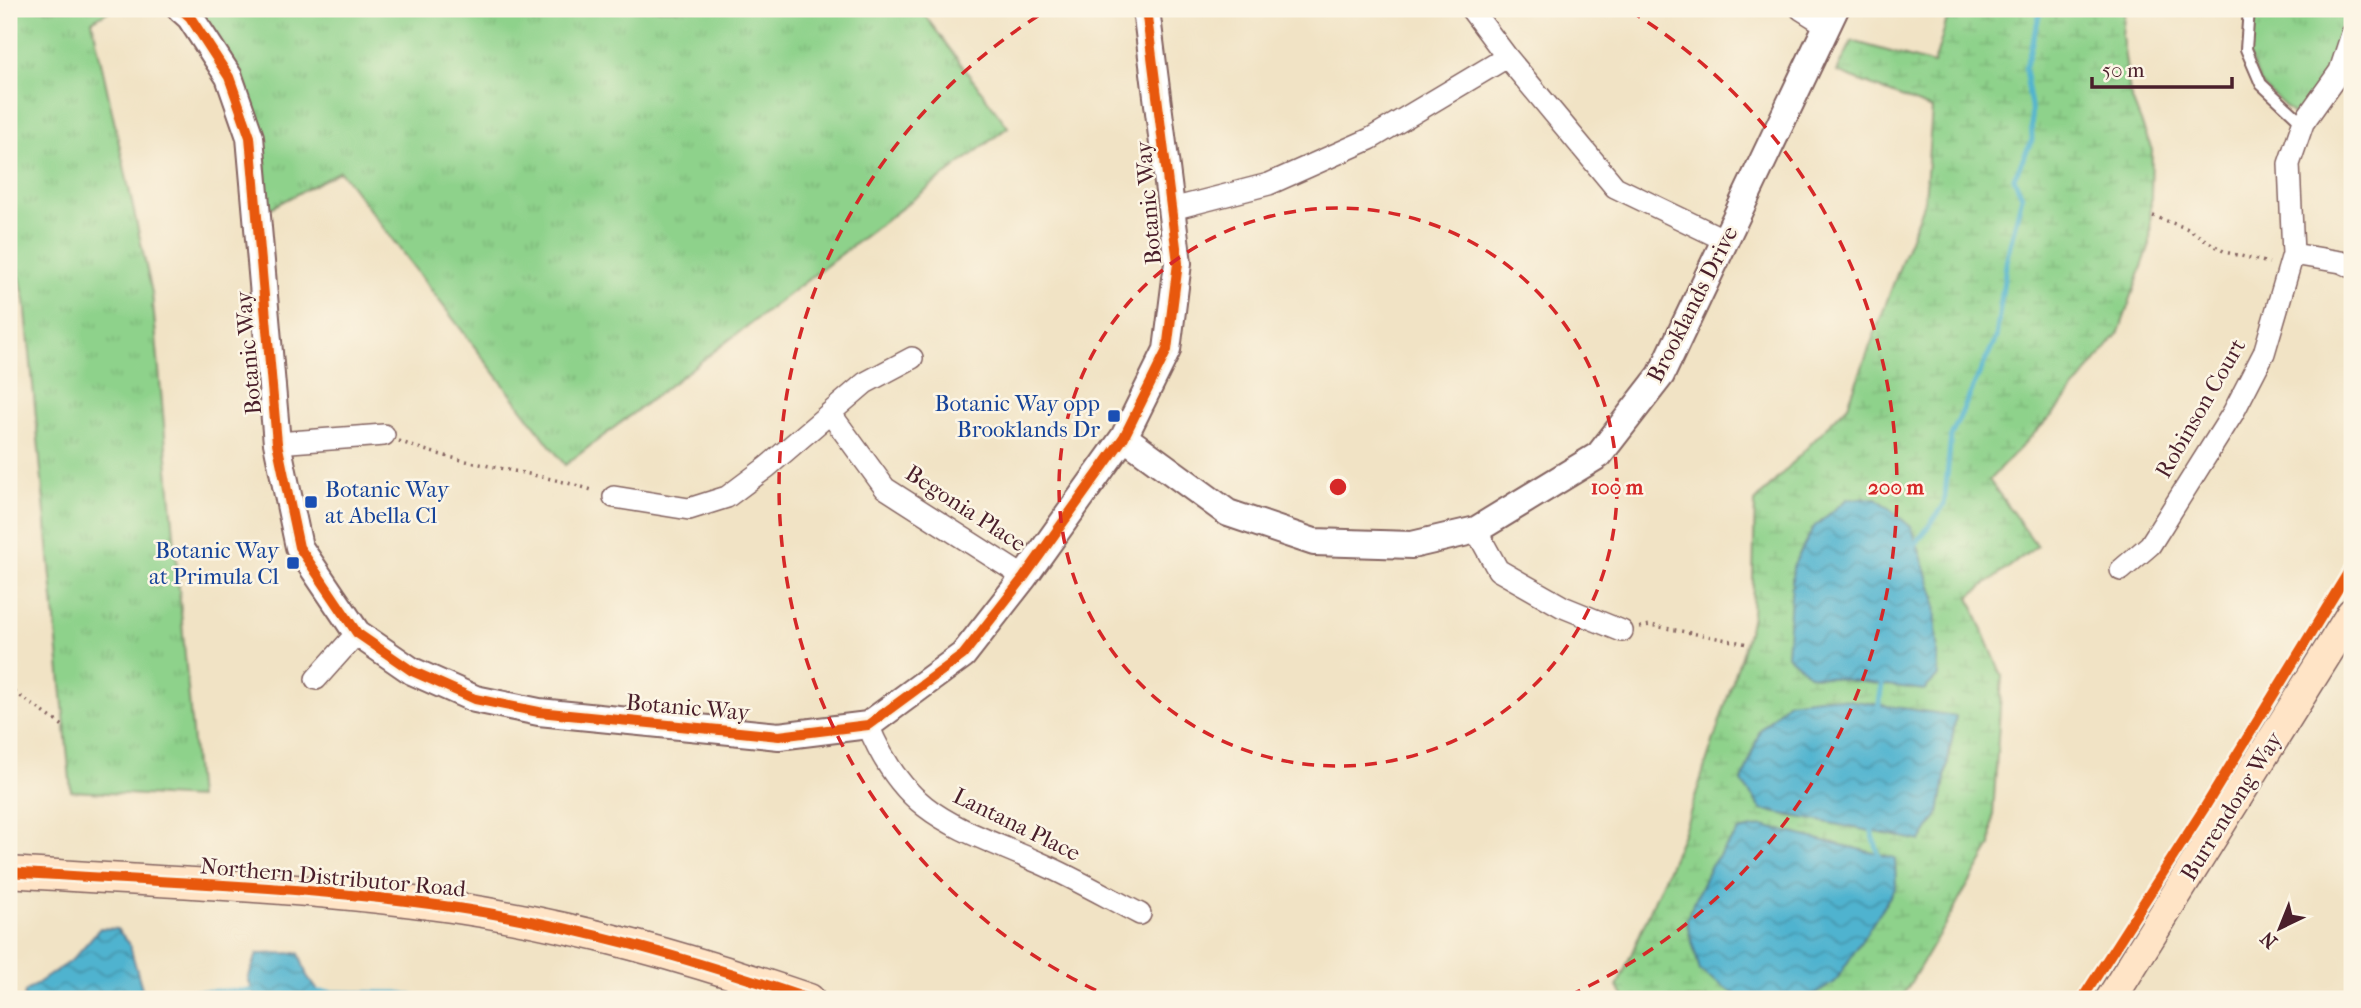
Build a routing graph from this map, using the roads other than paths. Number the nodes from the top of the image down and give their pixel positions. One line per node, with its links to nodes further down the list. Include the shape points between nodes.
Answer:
1 (181, 9): 18 (street, Botanic Way, via 229,77 250,137)
2 (1146, 9): 10 (street, Botanic Way)
3 (1471, 9): 8 (street)
4 (1801, 9): 6 (street)
5 (2249, 9): 9 (lane, via 2246,48 2261,84)
6 (1832, 17): 11 (street, Brooklands Drive)
7 (2352, 34): 9 (street, Robinson Court, via 2340,71)
8 (1507, 57): 10 (street, via 1357,144 1269,184); 11 (street, via 1615,187)
9 (2303, 123): 12 (street, Robinson Court, via 2289,164)
10 (1172, 209): 17 (street, Botanic Way, via 1178,263 1167,350)
11 (1725, 240): 20 (street, Brooklands Drive, via 1661,375 1599,456)
12 (2291, 261): 13 (street, via 2341,262); 21 (street, Robinson Court, via 2264,353 2233,412 2150,545)
13 (2352, 268)
14 (912, 358): 15 (street, via 866,383)
15 (830, 413): 19 (street, via 727,497 689,509); 22 (street, Begonia Place, via 885,488)
16 (384, 435): 18 (street)
17 (1124, 438): 20 (street, Brooklands Drive, via 1228,513 1314,542 1412,545); 22 (street, Botanic Way)
18 (277, 443): 25 (street, Botanic Way, via 299,547)
19 (614, 497)
20 (1476, 530): 24 (street, via 1498,570 1563,607)
21 (2120, 570)
22 (1024, 577): 27 (street, Botanic Way, via 963,655)
23 (2352, 612): 31 (main road, Burrendong Way)
24 (1622, 631)
25 (357, 633): 26 (street); 27 (street, Botanic Way, via 412,671 475,699 539,712 779,736)
26 (316, 679)
27 (868, 725): 29 (street, Lantana Place, via 894,778 948,823)
28 (9, 872): 30 (main road, Northern Distributor Road, via 453,907 584,932 699,962)
29 (1140, 914)
30 (809, 999)
31 (2111, 999)

